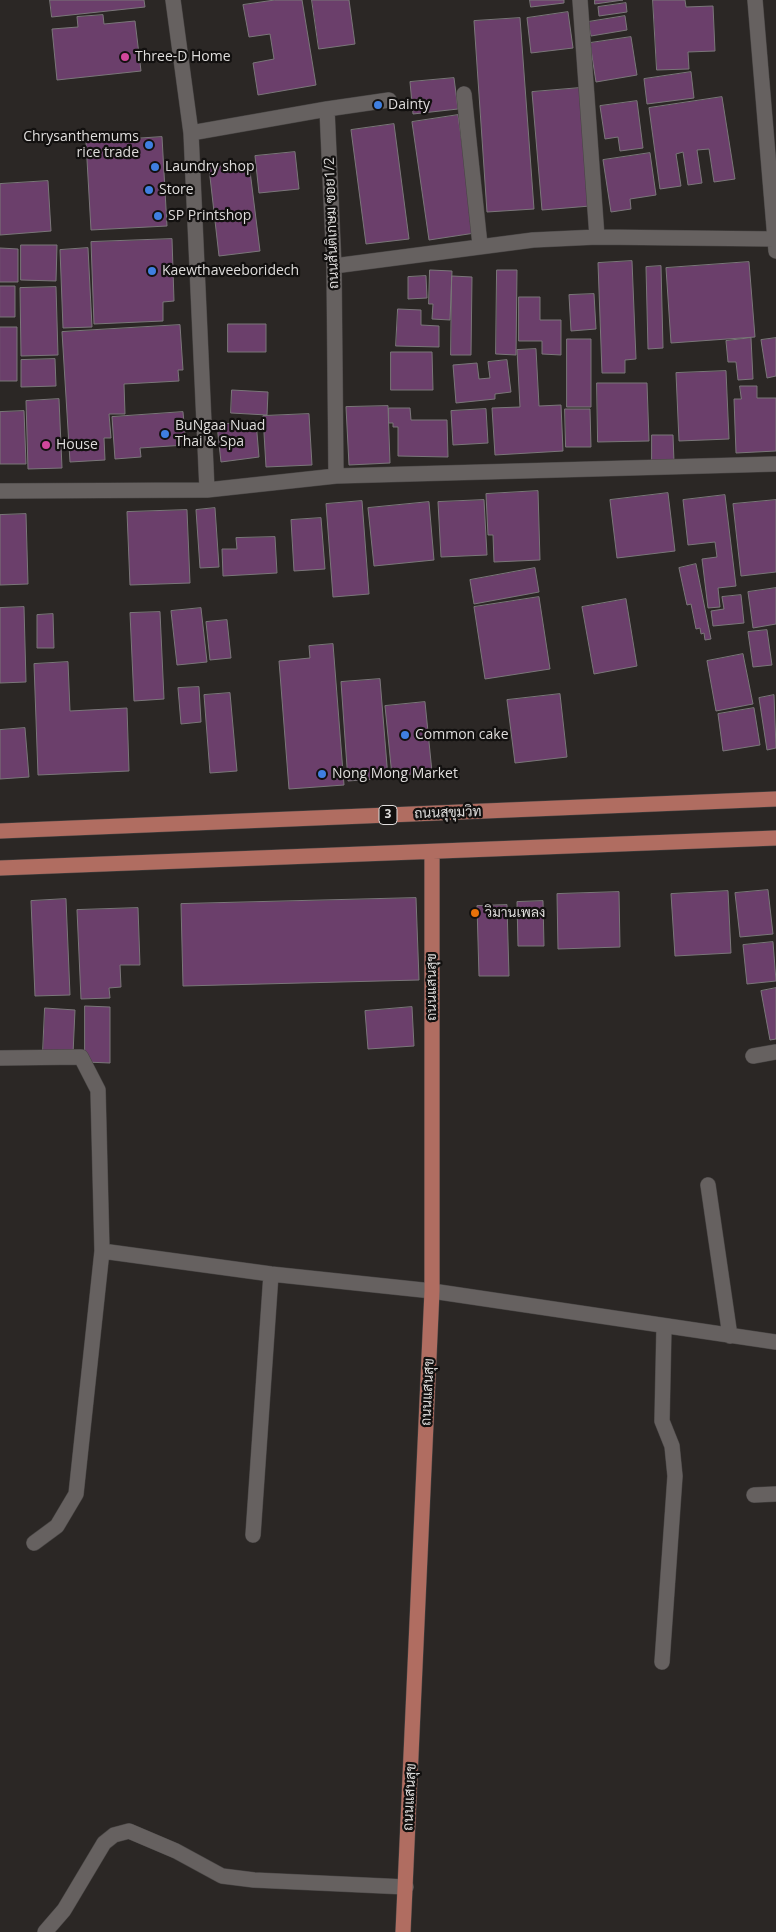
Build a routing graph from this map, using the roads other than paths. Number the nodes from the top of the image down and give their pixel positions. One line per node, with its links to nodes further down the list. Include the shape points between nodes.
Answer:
1 (173, 0): 8 (street)
2 (580, 0): 9 (street)
3 (755, 0): 7 (street)
4 (464, 94): 10 (street)
5 (389, 100): 6 (street)
6 (327, 109): 8 (street); 12 (street, ถนนสันติเกษม ซอย1/2)
7 (770, 121): 11 (street)
8 (191, 133): 15 (street)
9 (597, 237): 10 (street); 11 (street)
10 (480, 245): 12 (street)
11 (776, 245)
12 (334, 266): 14 (street, ถนนสันติเกษม ซอย1/2)
13 (776, 464): 14 (street)
14 (336, 476): 15 (street)
15 (207, 490): 16 (street)
16 (0, 491)
17 (776, 799): 18 (main road, ถนนสุขุมวิท / 3)
18 (0, 831)
19 (776, 838): 20 (main road)
20 (432, 852): 21 (main road); 28 (main road, ถนนแสนสุข)
21 (0, 868)
22 (776, 1052): 23 (street)
23 (753, 1056)
24 (0, 1058): 26 (street, via 80,1057 98,1090)
25 (708, 1185): 30 (street)
26 (102, 1251): 27 (street); 35 (street, via 76,1494 57,1526)
27 (271, 1274): 28 (street); 34 (street)
28 (432, 1291): 29 (street); 37 (main road, ถนนแสนสุข)
29 (664, 1326): 30 (street); 36 (street, via 662,1421 672,1446 675,1476)
30 (730, 1336): 31 (street)
31 (776, 1342)
32 (776, 1494): 33 (street)
33 (754, 1495)
34 (253, 1535)
35 (34, 1543)
36 (662, 1662)
37 (406, 1887): 38 (street, via 222,1876 129,1831 114,1835 104,1843 64,1910); 39 (main road, ถนนแสนสุข)
38 (44, 1932)
39 (403, 1932)

